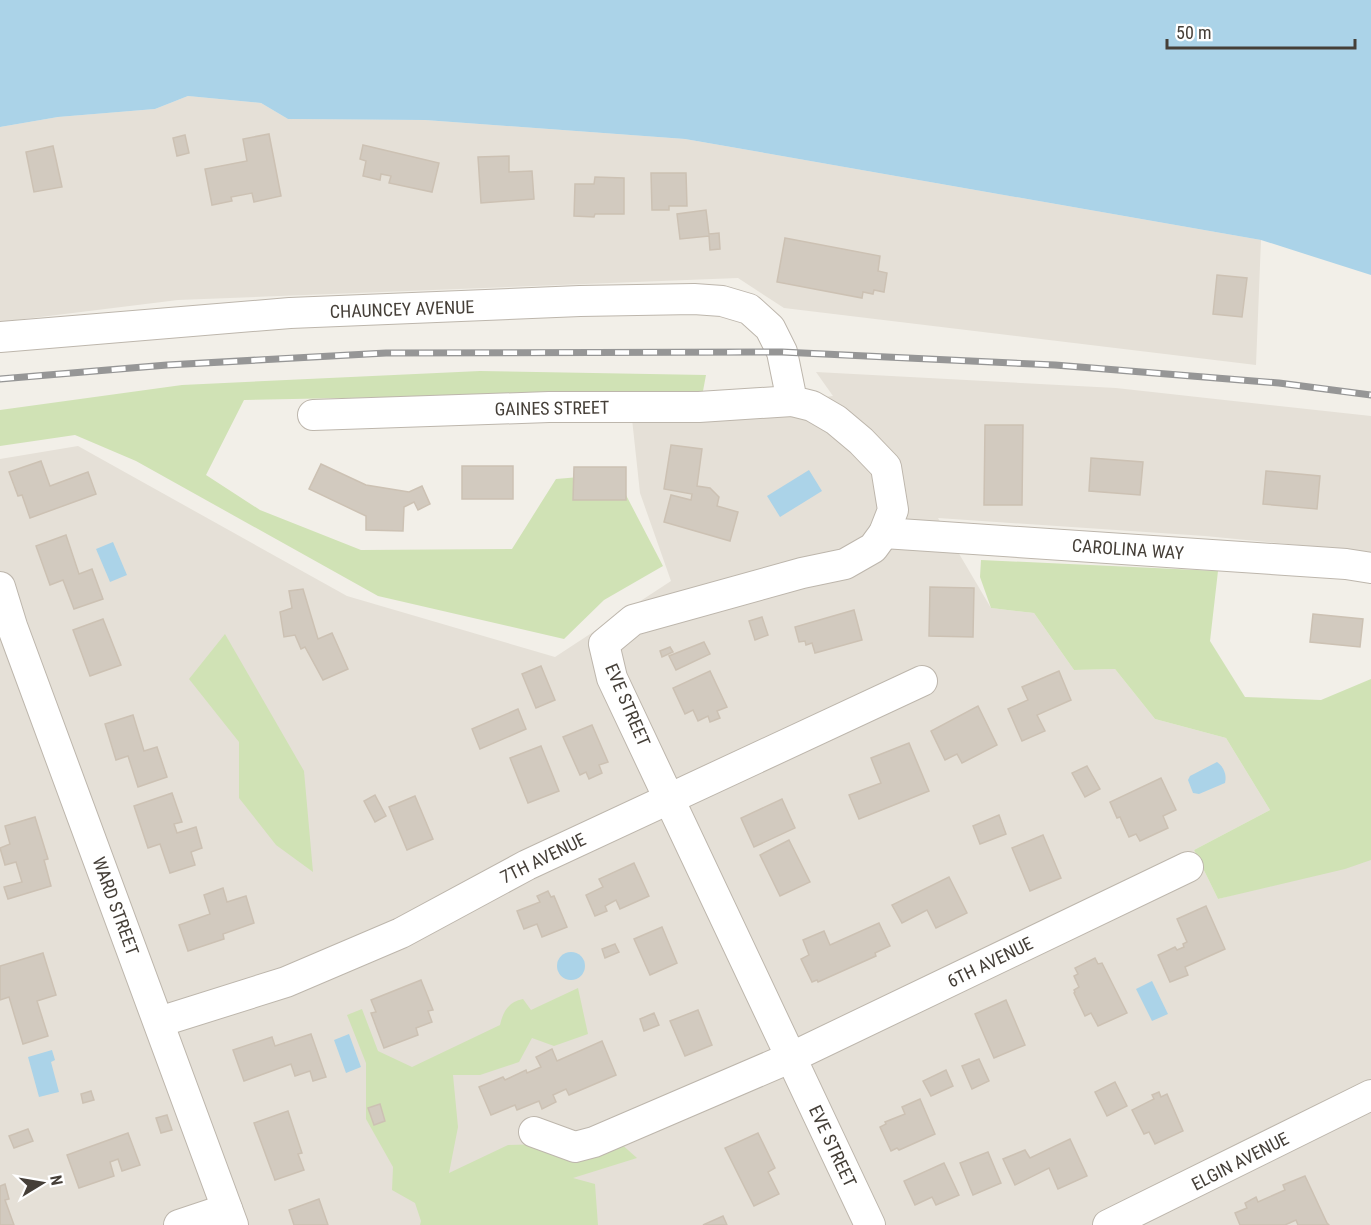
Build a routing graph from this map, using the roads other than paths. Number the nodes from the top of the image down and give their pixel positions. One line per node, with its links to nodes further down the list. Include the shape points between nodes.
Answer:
1 (0, 337): 2 (street, CHAUNCEY AVENUE, via 290,313 580,301 722,301 749,309 770,328 782,352)
2 (792, 401): 3 (street, GAINES STREET); 4 (street, EVE STREET, via 812,406 836,420 886,467 893,510)
3 (313, 415)
4 (884, 533): 5 (street, CAROLINA WAY); 9 (street, EVE STREET, via 873,548 845,564 633,620 604,644 612,678)
5 (1371, 568)
6 (0, 587): 7 (street, WARD STREET)
7 (6, 628): 11 (street, WARD STREET)
8 (922, 681): 9 (street, 7TH AVENUE)
9 (668, 798): 11 (street, 7TH AVENUE, via 527,865 402,933 286,982); 12 (street, EVE STREET)
10 (1188, 867): 12 (street, 6TH AVENUE)
11 (159, 1022): 15 (street, WARD STREET)
12 (792, 1057): 14 (street, 6TH AVENUE, via 594,1142 575,1147); 17 (street, EVE STREET)
13 (1371, 1095): 18 (street, ELGIN AVENUE)
14 (534, 1132)
15 (230, 1217): 16 (street)
16 (179, 1225)
17 (870, 1225)
18 (1108, 1225)

